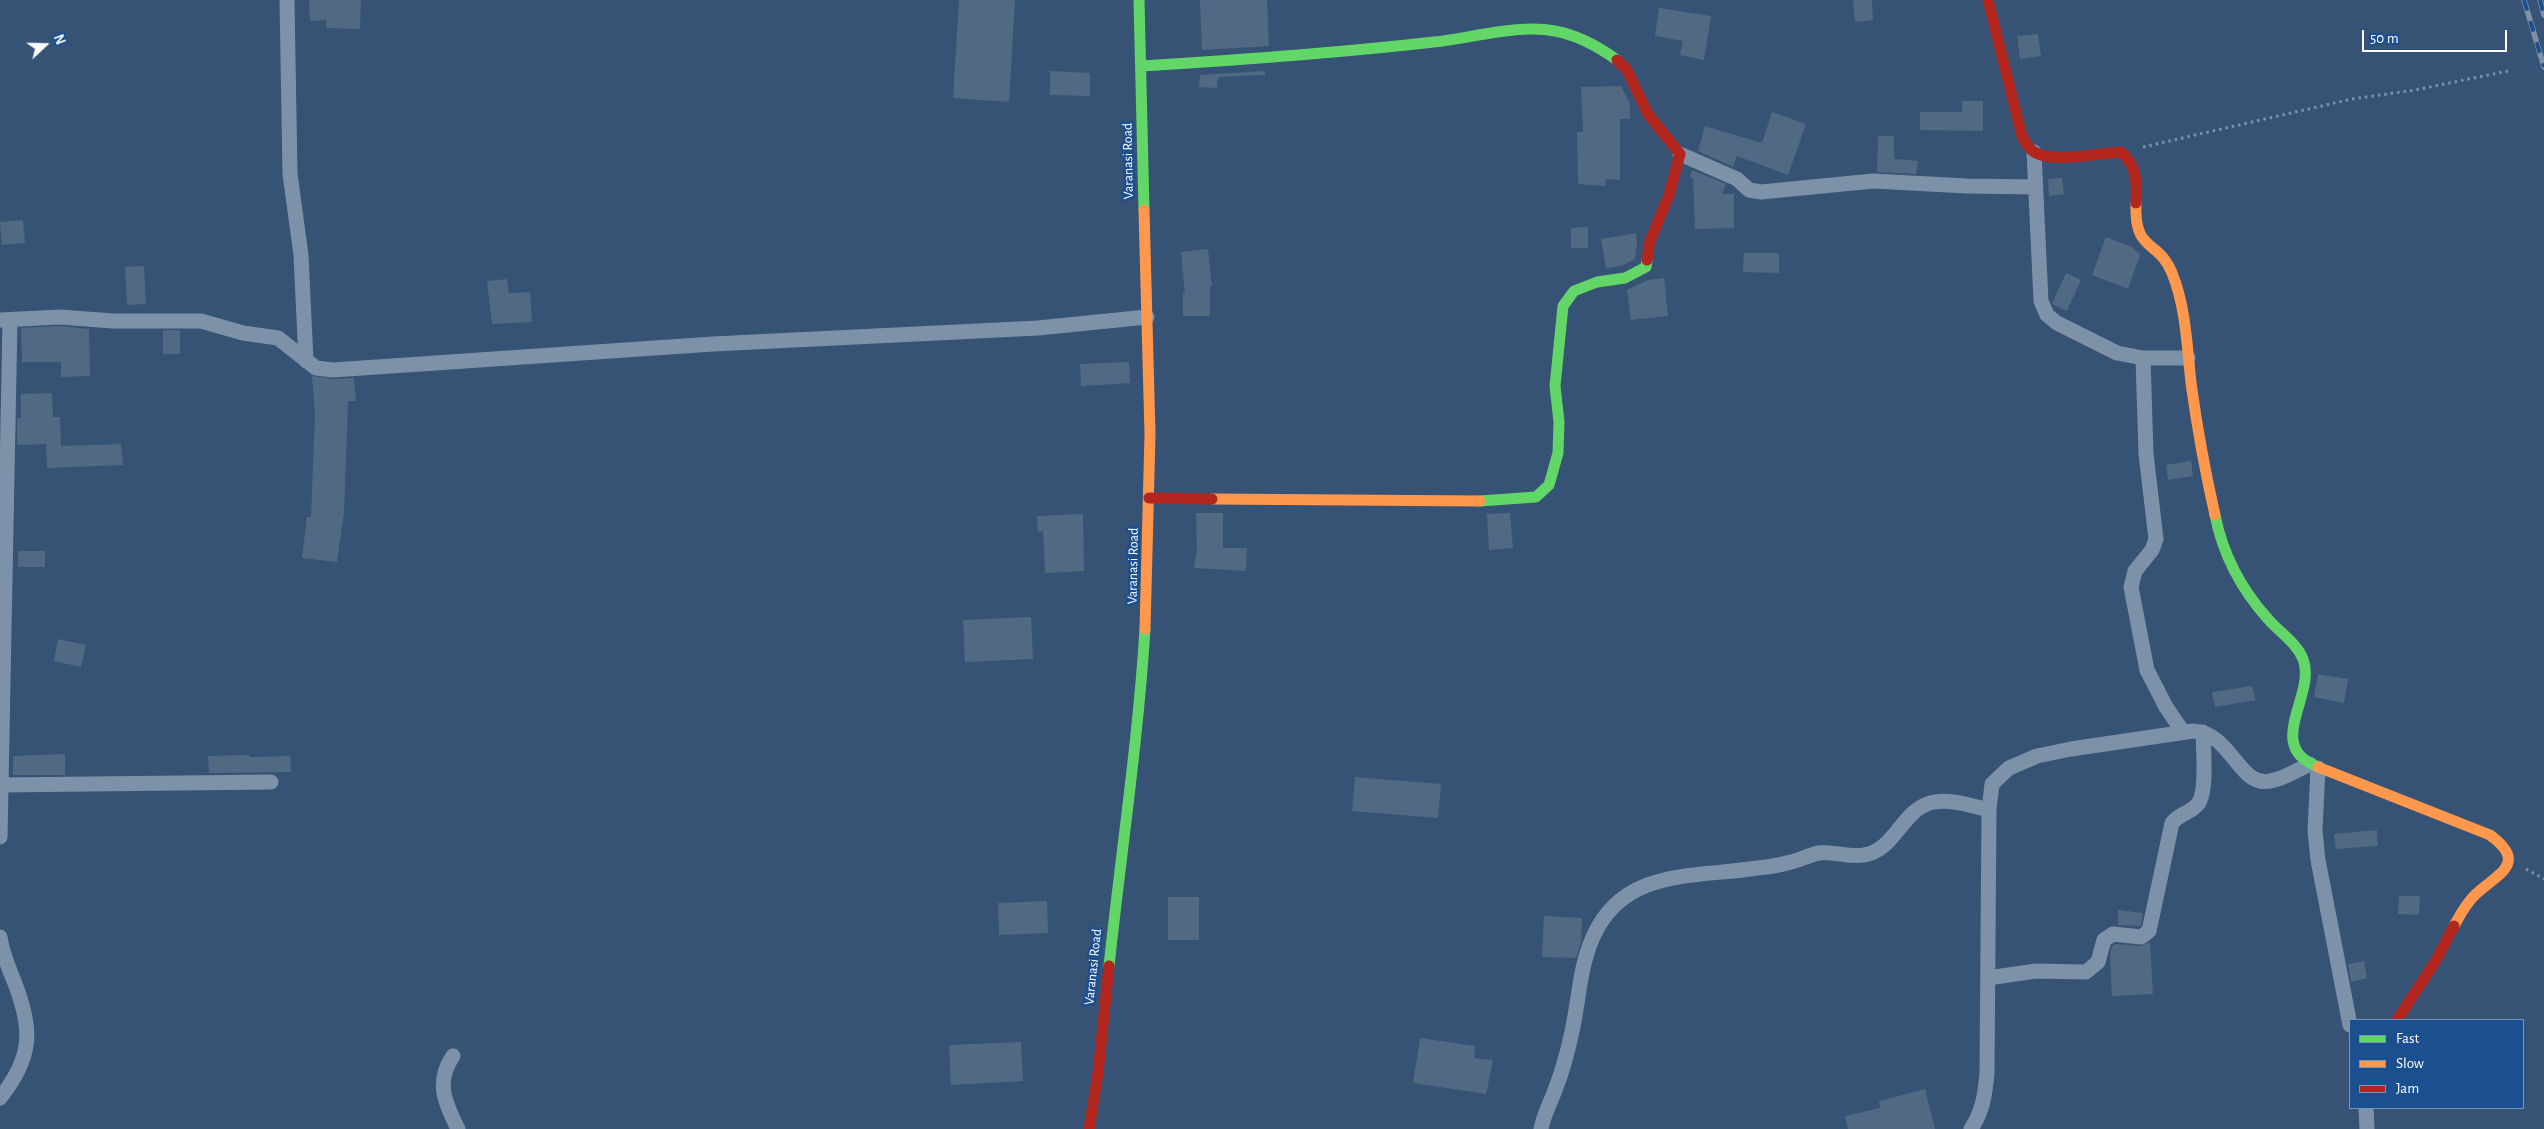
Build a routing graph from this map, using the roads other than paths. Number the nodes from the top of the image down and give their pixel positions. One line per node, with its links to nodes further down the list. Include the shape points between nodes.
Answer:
1 (287, 0): 12 (street, via 290,174 301,254)
2 (1139, 0): 4 (main road, Varanasi Road)
3 (1988, 0): 5 (main road, via 2022,136)
4 (1142, 66): 6 (main road, via 1435,42 1525,30 1555,31 1585,41 1616,59 1627,70 1648,114); 8 (main road, Varanasi Road)
5 (2034, 152): 7 (street); 11 (main road, via 2055,157 2121,152 2129,157 2136,179 2136,225 2147,244 2163,255 2173,277)
6 (1680, 154): 7 (street, via 1738,179 1749,190 1761,192 1873,181); 13 (main road, via 1669,194 1650,241 1646,267 1625,278 1597,282 1574,291 1563,306 1556,386 1558,453 1554,472 1544,492 1536,497 1505,501)
7 (2036, 187): 10 (street, via 2040,290 2044,309 2057,323 2105,348)
8 (1147, 317): 12 (street, via 1038,328 714,344 333,370 316,368); 13 (main road, Varanasi Road)
9 (5, 320): 12 (street, via 60,317 201,321 243,333 278,338); 16 (street)
10 (2142, 358): 11 (street); 14 (street, via 2146,454 2156,539 2152,550 2135,571 2131,587 2147,670)
11 (2188, 358): 17 (main road, via 2202,454 2226,556 2238,580 2267,619 2301,654 2305,667 2293,725 2294,741 2301,759)
12 (306, 362)
13 (1149, 498): 30 (main road, Varanasi Road, via 1140,713)
14 (2183, 732): 15 (street); 20 (street, via 2071,749 2022,761 2008,768 1992,784)
15 (2203, 732): 17 (street, via 2224,745 2243,770 2258,781 2276,780); 23 (street, via 2201,801 2172,823 2149,931 2141,936 2113,934 2104,940 2098,962 2086,972 2036,971)
16 (0, 754): 19 (street)
17 (2314, 766): 24 (main road, via 2490,835 2509,855 2505,870 2481,888 2463,911 2438,958 2413,991); 25 (street, via 2319,867)
18 (271, 782): 19 (street)
19 (0, 785): 21 (street)
20 (1989, 810): 23 (street); 31 (street, via 1935,802 1922,806 1907,817 1880,850 1866,855 1849,857 1821,853 1787,863 1721,874 1682,875 1645,885 1625,896 1593,935 1572,1034)
21 (0, 837)
22 (0, 937): 27 (street, via 26,1014 28,1039 22,1066)
23 (1988, 978): 32 (street, via 1984,1102)
24 (2398, 1019)
25 (2349, 1020)
26 (453, 1056): 29 (street, via 442,1084)
27 (0, 1098)
28 (2366, 1109): 33 (street)
29 (458, 1129)
30 (1089, 1129)
31 (1541, 1129)
32 (1971, 1129)
33 (2367, 1129)

